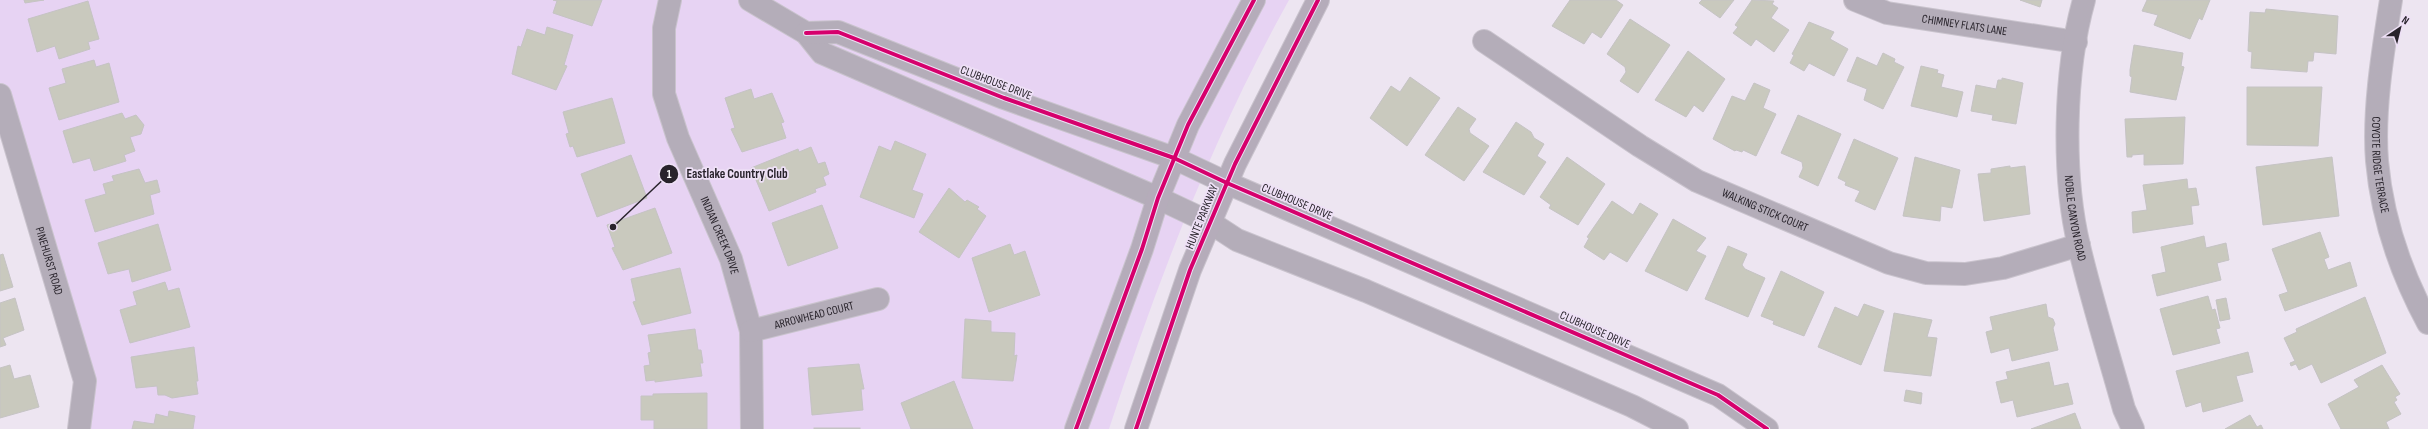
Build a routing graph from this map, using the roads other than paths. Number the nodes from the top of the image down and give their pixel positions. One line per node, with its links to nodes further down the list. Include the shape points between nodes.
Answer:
1 (670, 0): 19 (street, INDIAN CREEK DRIVE, via 664,28 664,94 678,138 730,259)
2 (750, 0): 8 (street)
3 (1254, 0): 12 (main road, via 1188,125)
4 (1318, 0): 13 (main road, HUNTE PARKWAY)
5 (2084, 0): 10 (street, NOBLE CANYON ROAD)
6 (2391, 0): 18 (street, COYOTE RIDGE TERRACE, via 2378,103 2377,160 2386,216 2409,286)
7 (1859, 1): 10 (street, CHIMNEY FLATS LANE, via 1887,13)
8 (806, 33): 12 (street, CLUBHOUSE DRIVE, via 838,32 1004,98); 14 (street, via 822,53)
9 (1484, 40): 16 (street, WALKING STICK COURT, via 1640,146 1697,181 1888,263 1926,273 1965,274 2004,268)
10 (2076, 42): 16 (street, NOBLE CANYON ROAD, via 2069,108 2069,164)
11 (0, 95): 20 (street, PINEHURST ROAD, via 85,381)
12 (1174, 158): 13 (street, CLUBHOUSE DRIVE); 14 (main road)
13 (1226, 183): 15 (main road, HUNTE PARKWAY); 25 (street, CLUBHOUSE DRIVE, via 1718,395)
14 (1158, 198): 15 (street); 22 (main road)
15 (1211, 223): 23 (main road, HUNTE PARKWAY, via 1190,270); 24 (street, via 1237,240 1366,291 1632,406)
16 (2079, 245): 26 (street, NOBLE CANYON ROAD, via 2124,410)
17 (878, 299): 19 (street, ARROWHEAD COURT)
18 (2428, 323)
19 (751, 331): 21 (street, INDIAN CREEK DRIVE)
20 (79, 429)
21 (752, 429)
22 (1076, 429)
23 (1136, 429)
24 (1677, 429)
25 (1767, 429)
26 (2133, 429)

